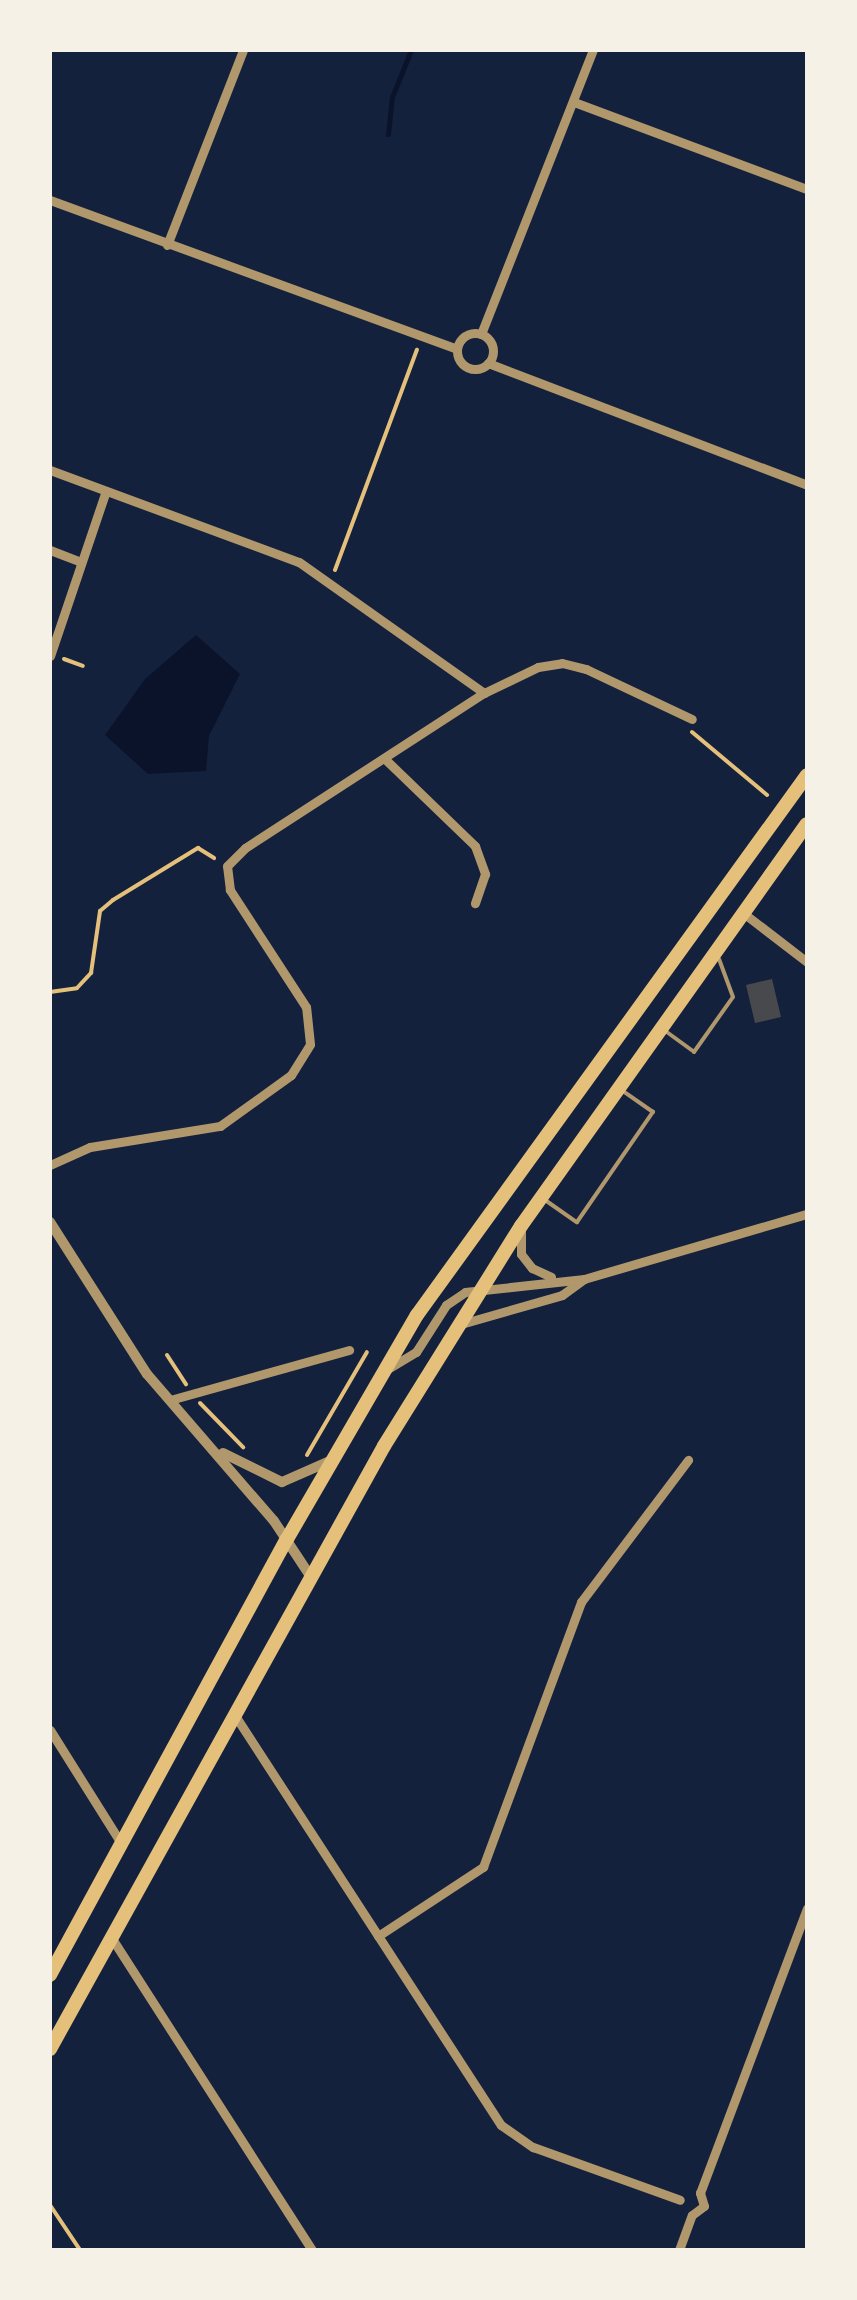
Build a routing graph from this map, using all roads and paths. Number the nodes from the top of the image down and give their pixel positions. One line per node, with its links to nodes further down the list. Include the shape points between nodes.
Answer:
1 (243, 50): 6 (street)
2 (593, 50): 3 (street)
3 (574, 102): 4 (street); 7 (street)
4 (807, 190)
5 (50, 200): 6 (street)
6 (167, 246): 8 (street)
7 (481, 334): 9 (street, via 463,338); 10 (street, via 492,347)
8 (421, 340): 9 (street); 16 (path)
9 (457, 349): 10 (street, via 470,368)
10 (488, 363): 12 (street)
11 (50, 470): 13 (street)
12 (807, 485)
13 (106, 491): 15 (street); 16 (street)
14 (50, 550): 15 (street)
15 (81, 562): 17 (street)
16 (331, 580): 19 (street)
17 (50, 655): 18 (path)
18 (83, 666)
19 (484, 693): 20 (street, via 562,663); 21 (street)
20 (692, 719): 23 (path, via 698,742)
21 (386, 760): 25 (street); 26 (street, via 475,846 485,874)
22 (807, 775): 45 (highway, via 470,1238)
23 (767, 794)
24 (807, 824): 27 (highway)
25 (227, 866): 30 (path, via 198,848 112,900 100,912 92,973 78,988); 33 (street, via 230,890 306,1007 310,1044 291,1075 220,1126 79,1149)
26 (475, 903)
27 (742, 912): 28 (highway); 29 (street)
28 (716, 950): 31 (highway); 31 (lane, via 733,997 694,1052)
29 (807, 962)
30 (50, 992)
31 (661, 1028): 32 (highway)
32 (619, 1088): 34 (highway); 34 (lane, via 654,1112 578,1222)
33 (50, 1165)
34 (542, 1197): 37 (highway)
35 (807, 1214): 39 (street)
36 (50, 1222): 47 (street)
37 (521, 1226): 38 (street, via 526,1260); 40 (highway)
38 (557, 1278): 39 (street); 40 (street)
39 (584, 1279): 41 (street, via 562,1296)
40 (483, 1288): 41 (highway); 45 (street, via 455,1296 416,1352)
41 (460, 1324): 54 (highway)
42 (348, 1350): 46 (street)
43 (367, 1352): 52 (path)
44 (166, 1354): 46 (path)
45 (382, 1372): 51 (highway)
46 (192, 1395): 47 (street); 49 (path)
47 (170, 1400): 48 (street)
48 (214, 1447): 51 (street, via 261,1477 282,1482); 53 (street)
49 (249, 1453)
50 (688, 1460): 59 (street, via 582,1602 483,1867)
51 (330, 1462): 53 (highway)
52 (300, 1464)
53 (286, 1539): 54 (street); 57 (highway)
54 (308, 1574): 55 (highway)
55 (234, 1714): 59 (street); 60 (highway)
56 (50, 1730): 57 (street)
57 (122, 1845): 61 (highway)
58 (807, 1908): 64 (street)
59 (378, 1936): 65 (street, via 501,2125 533,2146)
60 (111, 1937): 62 (highway); 69 (street)
61 (50, 1975)
62 (57, 2021): 63 (highway)
63 (50, 2049)
64 (700, 2193): 65 (street, via 689,2191); 67 (street, via 704,2206)
65 (680, 2200): 67 (street)
66 (50, 2205): 68 (path)
67 (692, 2214): 70 (street)
68 (80, 2250)
69 (312, 2250)
70 (679, 2250)

